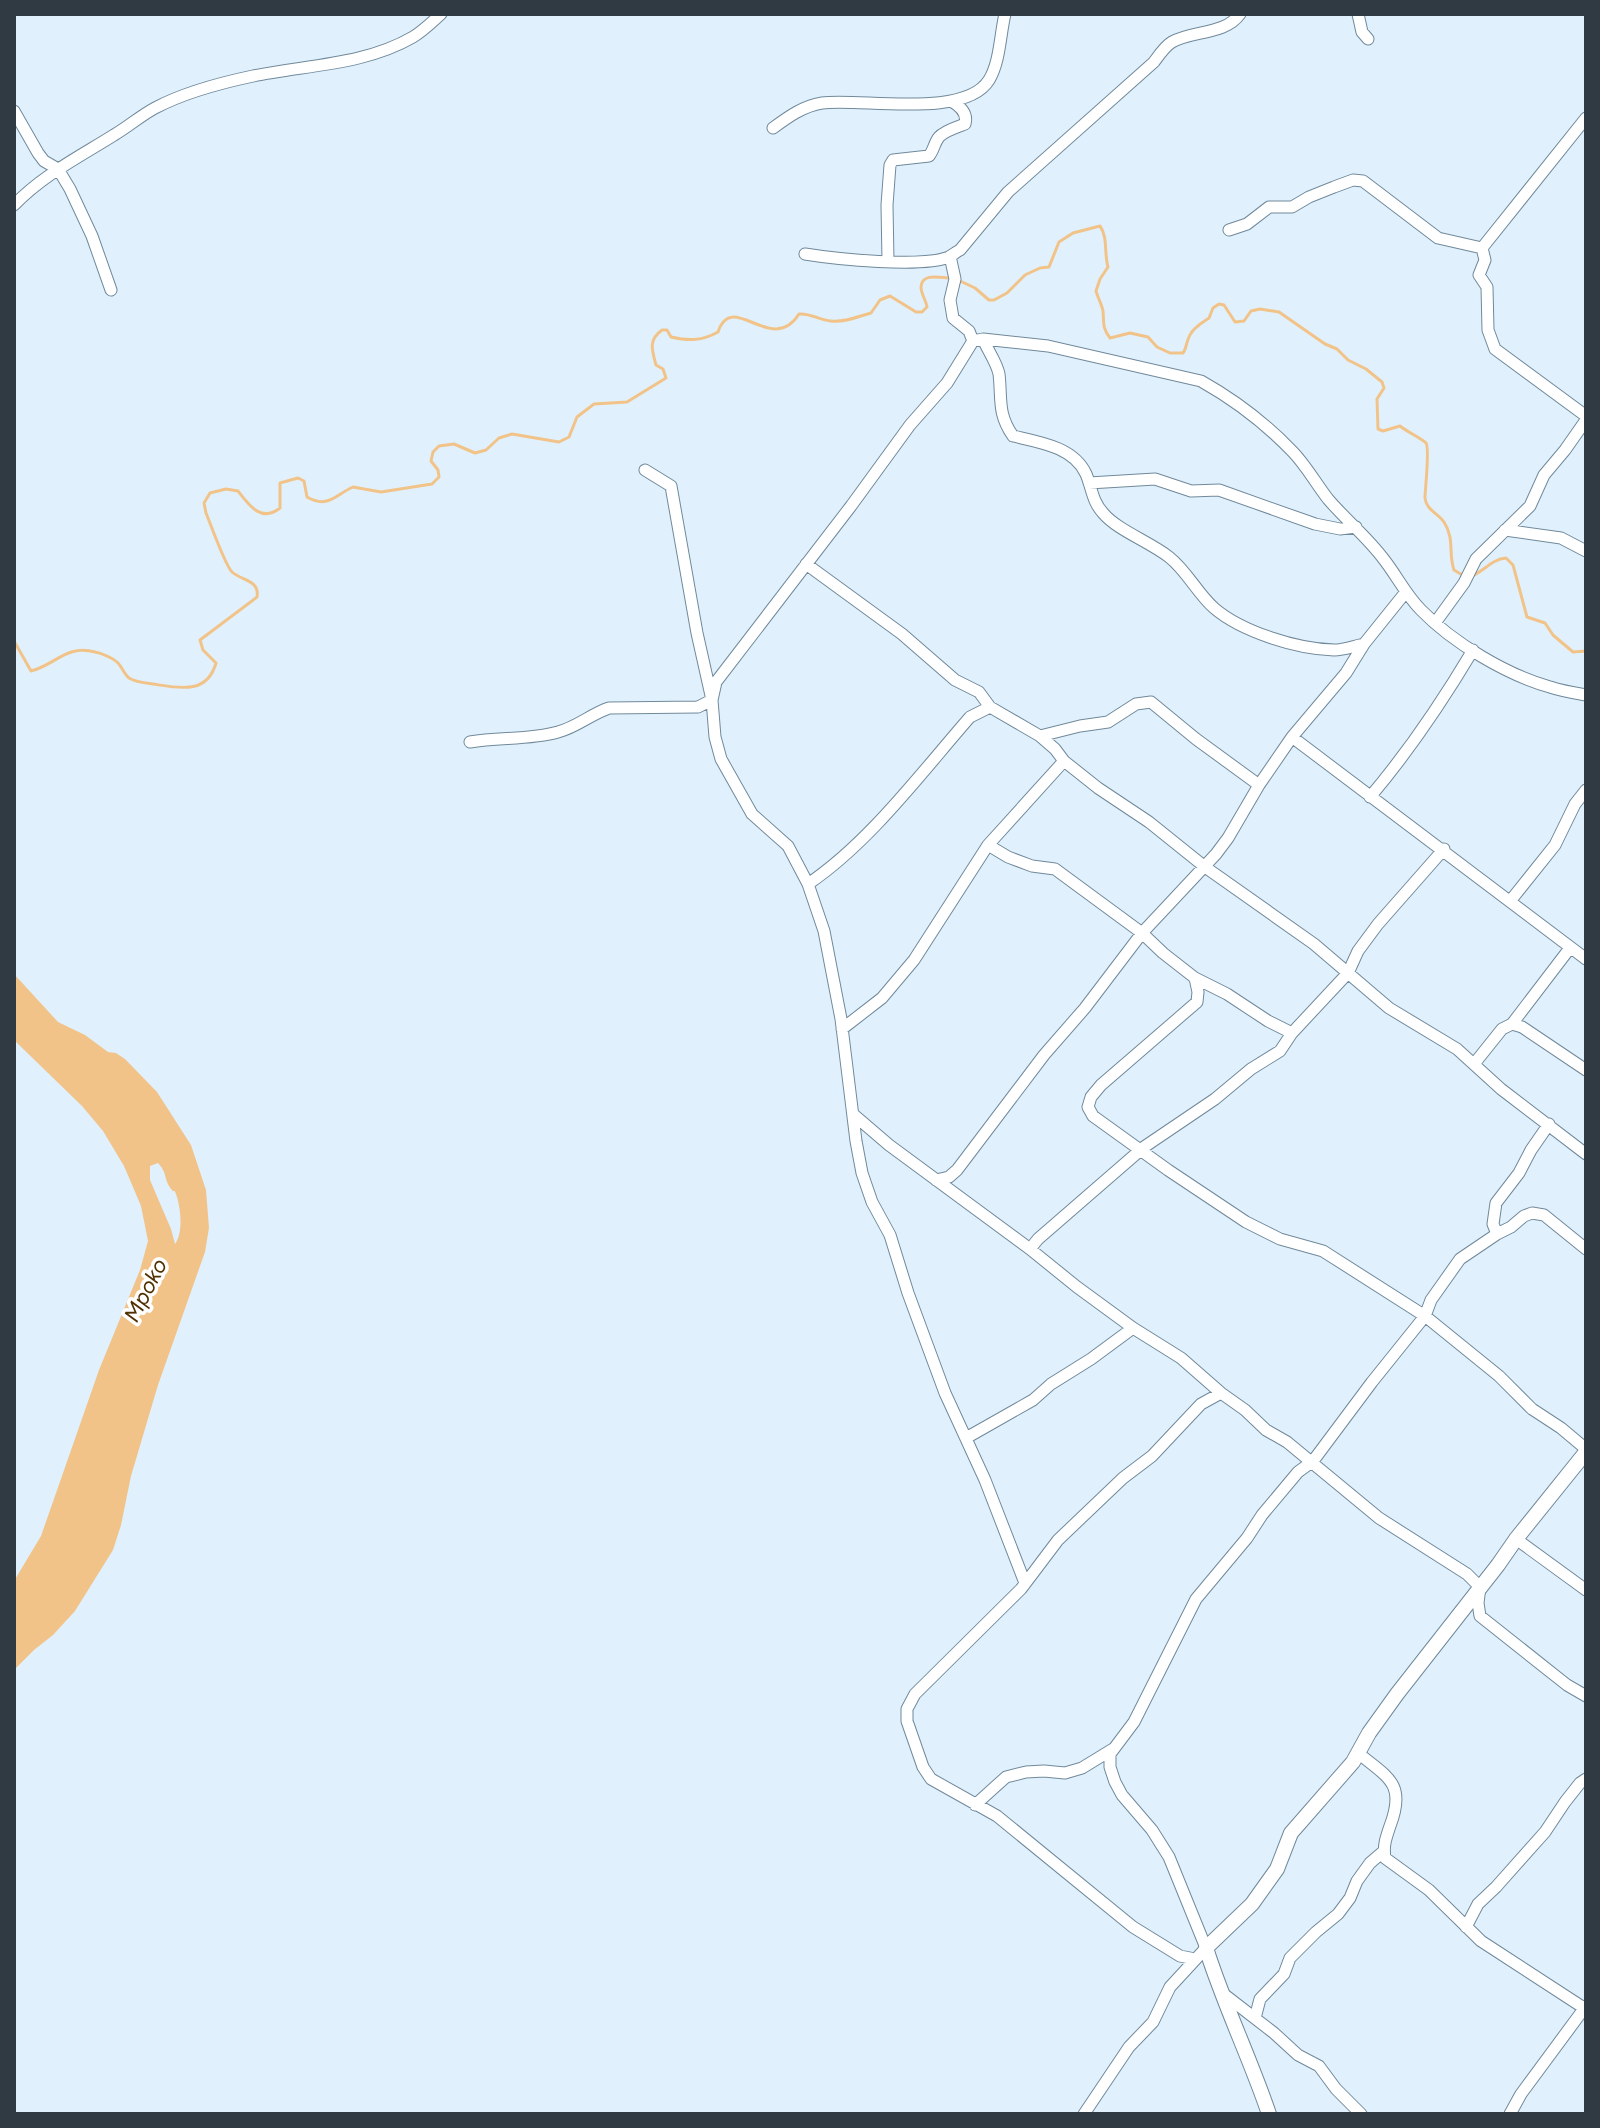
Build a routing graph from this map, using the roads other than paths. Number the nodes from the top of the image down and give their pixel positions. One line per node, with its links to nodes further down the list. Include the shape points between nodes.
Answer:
1 (441, 14): 10 (street, via 415,36 357,59 254,76 179,98)
2 (1005, 14): 6 (street, via 989,81)
3 (1240, 14): 15 (street, via 1226,25 1168,43 1154,62 1008,192)
4 (1358, 14): 5 (street)
5 (1368, 39)
6 (951, 101): 9 (street, via 821,103); 16 (street, via 960,105 965,124 941,134 929,156 893,160 890,165)
7 (14, 111): 10 (street, via 44,161)
8 (1586, 118): 13 (street)
9 (773, 128)
10 (58, 169): 11 (street); 17 (street, via 87,224)
11 (14, 205)
12 (1229, 230): 13 (street, via 1269,207 1292,207 1353,180 1363,181 1438,238)
13 (1482, 248): 19 (street, via 1485,260 1479,275 1487,287 1488,330 1495,349)
14 (805, 254): 16 (street)
15 (950, 256): 16 (street); 18 (street, via 953,318)
16 (888, 261)
17 (111, 290)
18 (978, 340): 21 (street, via 999,371 1004,423 1013,436 1049,444 1077,459); 22 (street, via 1048,346 1201,381 1294,452 1330,502); 25 (street)
19 (1586, 418): 23 (street, via 1544,475 1530,506)
20 (645, 470): 31 (street, via 671,486)
21 (1089, 483): 22 (street, via 1155,479 1191,491 1219,490 1315,524); 28 (street, via 1105,516 1178,564 1214,608 1245,627 1311,647 1336,650)
22 (1356, 527): 26 (street, via 1397,575)
23 (1505, 530): 24 (street, via 1561,538); 27 (street, via 1476,559)
24 (1586, 551)
25 (806, 564): 31 (street, via 716,682); 32 (street, via 955,680 979,692)
26 (1405, 593): 27 (street); 28 (street)
27 (1435, 623): 29 (street)
28 (1364, 644): 34 (street)
29 (1473, 650): 30 (street, via 1513,673); 39 (street, via 1439,708)
30 (1586, 695)
31 (712, 700): 35 (street, via 698,707 609,708 558,732); 43 (street, via 721,759 752,814 788,846)
32 (990, 707): 33 (street); 43 (street, via 970,717 856,846)
33 (1040, 736): 36 (street); 37 (street, via 1108,722 1136,704 1151,702)
34 (1292, 737): 37 (street); 39 (street)
35 (470, 742)
36 (1064, 761): 40 (street); 42 (street)
37 (1259, 785): 42 (street)
38 (1586, 790): 44 (street, via 1555,845)
39 (1370, 797): 41 (street)
40 (988, 845): 45 (street, via 1032,866 1055,869); 51 (street, via 914,960 882,998)
41 (1444, 849): 44 (street); 48 (street, via 1378,924)
42 (1205, 867): 45 (street); 48 (street)
43 (808, 884): 51 (street, via 824,931)
44 (1511, 900): 46 (street)
45 (1142, 933): 49 (street); 59 (street, via 957,1170)
46 (1570, 948): 47 (street); 50 (street)
47 (1586, 959)
48 (1348, 973): 52 (street); 53 (street, via 1389,1008)
49 (1195, 978): 52 (street); 57 (street, via 1197,1002 1091,1097 1088,1107 1093,1116)
50 (1512, 1024): 53 (street); 54 (street)
51 (842, 1029): 55 (street)
52 (1292, 1033): 57 (street, via 1280,1051)
53 (1474, 1064): 56 (street)
54 (1586, 1070)
55 (854, 1115): 59 (street); 66 (street, via 872,1202 890,1235)
56 (1549, 1124): 58 (street); 60 (street, via 1496,1203)
57 (1140, 1150): 61 (street); 63 (street, via 1246,1222 1323,1251)
58 (1586, 1154)
59 (936, 1180): 61 (street)
60 (1497, 1234): 62 (street, via 1524,1216 1544,1215); 63 (street, via 1460,1259)
61 (1030, 1249): 64 (street)
62 (1586, 1249)
63 (1425, 1316): 67 (street); 68 (street)
64 (1133, 1328): 65 (street, via 1181,1358); 66 (street, via 1033,1400)
65 (1221, 1393): 68 (street); 72 (street, via 1201,1404 1058,1540)
66 (966, 1438): 72 (street)
67 (1586, 1450): 69 (street)
68 (1313, 1461): 73 (street, via 1379,1518); 76 (street, via 1270,1505 1196,1599 1140,1711)
69 (1516, 1539): 71 (street); 73 (street)
70 (1586, 1573): 71 (street)
71 (1574, 1581): 74 (street)
72 (1025, 1583): 79 (street, via 915,1694 907,1709 919,1757 931,1779)
73 (1480, 1587): 75 (street, via 1480,1616); 77 (street)
74 (1586, 1590)
75 (1586, 1696)
76 (1113, 1749): 79 (street, via 1065,1773 1006,1777); 82 (street, via 1110,1767 1115,1782 1169,1857)
77 (1358, 1753): 80 (street, via 1394,1785 1397,1810); 82 (street, via 1291,1833 1277,1869 1252,1904)
78 (1586, 1779): 81 (street, via 1478,1904)
79 (975, 1805): 82 (street, via 997,1816 1133,1927 1180,1956)
80 (1384, 1851): 81 (street, via 1385,1858 1429,1890); 85 (street, via 1370,1863 1338,1914 1290,1958 1284,1974 1260,1999)
81 (1466, 1927): 84 (street)
82 (1201, 1954): 83 (street); 87 (street, via 1170,1987 1153,2022 1129,2047)
83 (1220, 1992): 85 (street); 86 (street)
84 (1585, 2007): 89 (street)
85 (1255, 2018): 88 (street, via 1319,2066)
86 (1265, 2111)
87 (1084, 2114)
88 (1361, 2114)
89 (1510, 2114)

